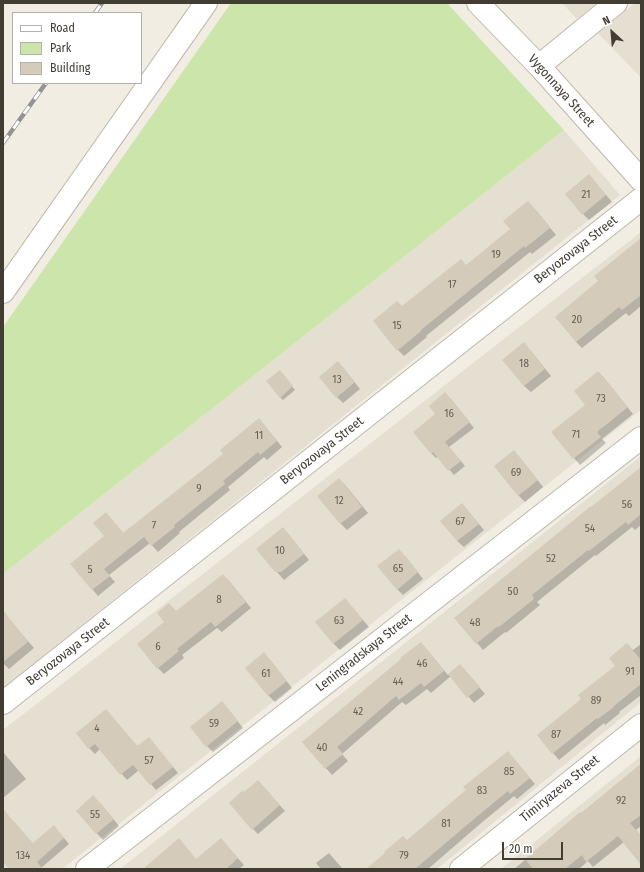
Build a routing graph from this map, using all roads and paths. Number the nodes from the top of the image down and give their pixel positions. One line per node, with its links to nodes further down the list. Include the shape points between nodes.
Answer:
1 (206, 3): 7 (street)
2 (478, 3): 4 (street, Vygonnaya Street)
3 (616, 3): 4 (street)
4 (539, 66): 5 (street, Vygonnaya Street)
5 (641, 180)
6 (641, 199): 9 (street, Beryozovaya Street)
7 (3, 292)
8 (641, 438): 11 (street, Leningradskaya Street)
9 (3, 703)
10 (641, 725): 12 (street, Timiryazeva Street)
11 (87, 869)
12 (461, 869)

